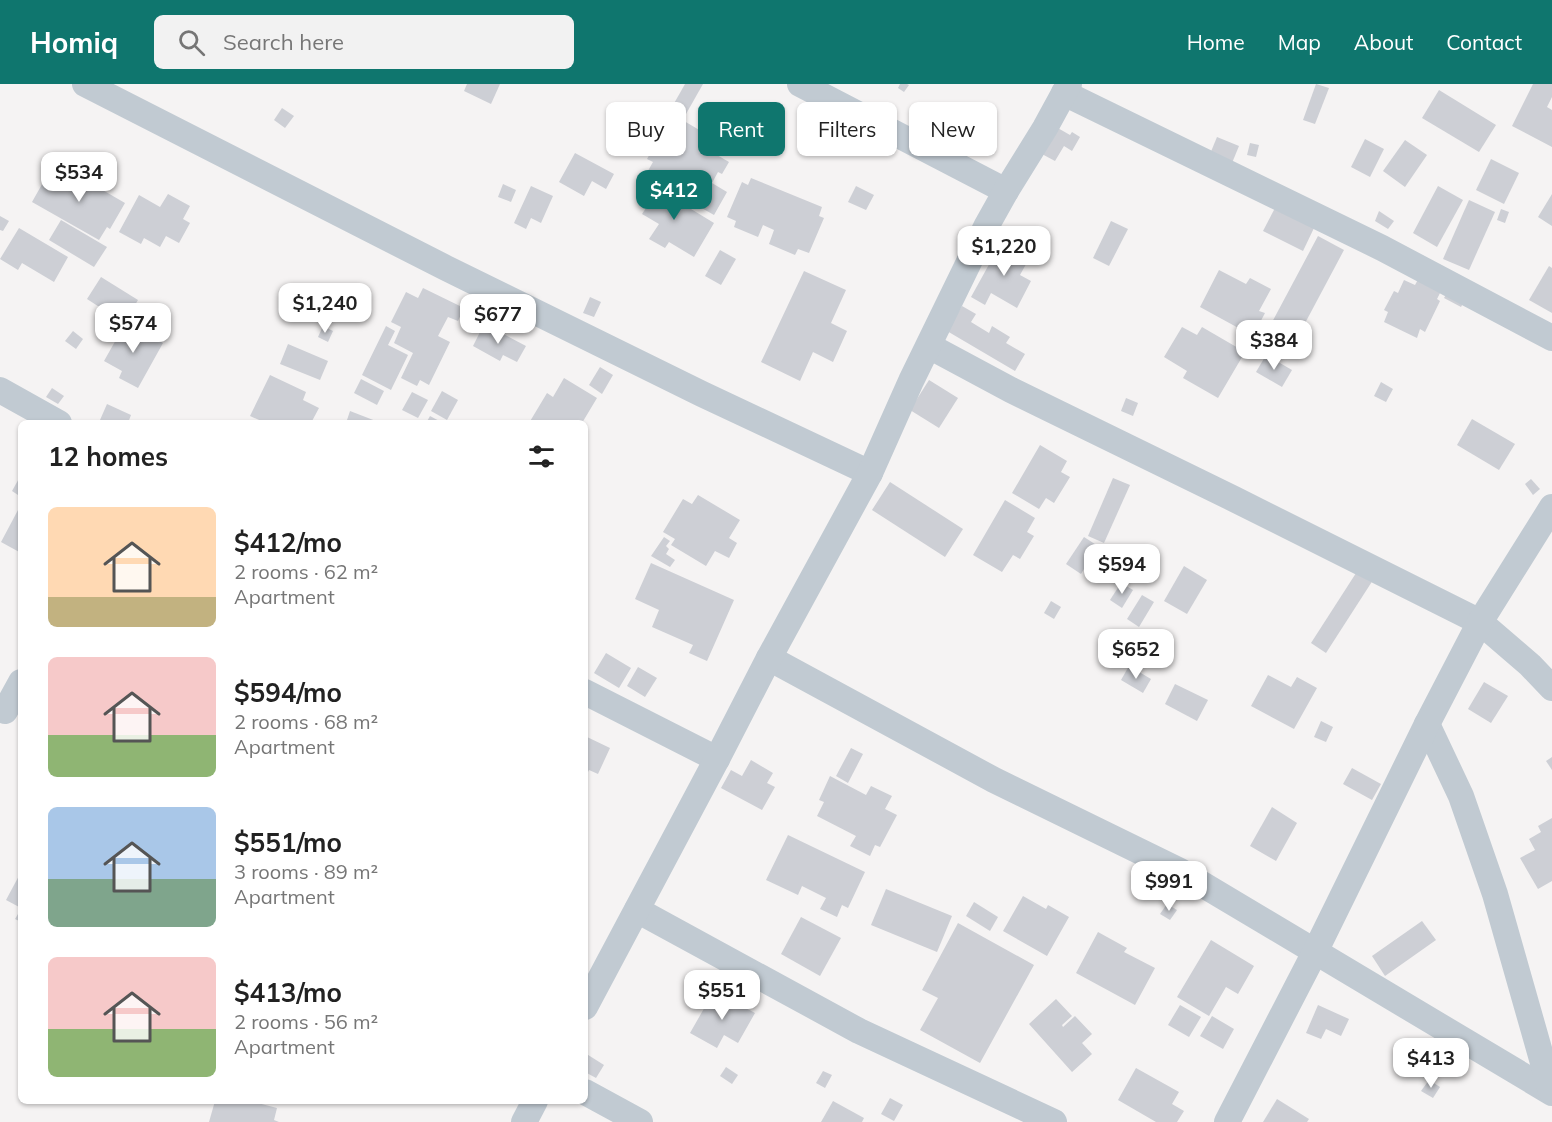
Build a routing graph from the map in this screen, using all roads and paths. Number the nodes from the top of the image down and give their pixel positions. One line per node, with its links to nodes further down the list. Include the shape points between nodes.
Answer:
1 (85, 84): 9 (street, via 447,268)
2 (800, 84): 4 (street)
3 (1067, 89): 4 (street); 5 (street)
4 (1006, 191): 6 (street)
5 (1552, 338)
6 (929, 346): 9 (street); 11 (street)
7 (0, 390): 8 (street)
8 (54, 420)
9 (870, 473): 12 (street)
10 (1552, 507): 11 (street)
11 (1480, 622): 13 (street); 17 (street)
12 (769, 658): 18 (street); 20 (street, via 994,780 1180,871)
13 (1552, 688)
14 (18, 690): 16 (street)
15 (588, 694): 18 (street)
16 (9, 714)
17 (1427, 724): 20 (street); 22 (street, via 1461,796 1487,872)
18 (717, 759): 19 (street)
19 (637, 910): 21 (street); 27 (street, via 859,1031)
20 (1315, 952): 22 (street); 28 (street)
21 (588, 1001)
22 (1552, 1092)
23 (588, 1094): 26 (street)
24 (533, 1104): 25 (street)
25 (524, 1122)
26 (640, 1122)
27 (1054, 1122)
28 (1227, 1122)

